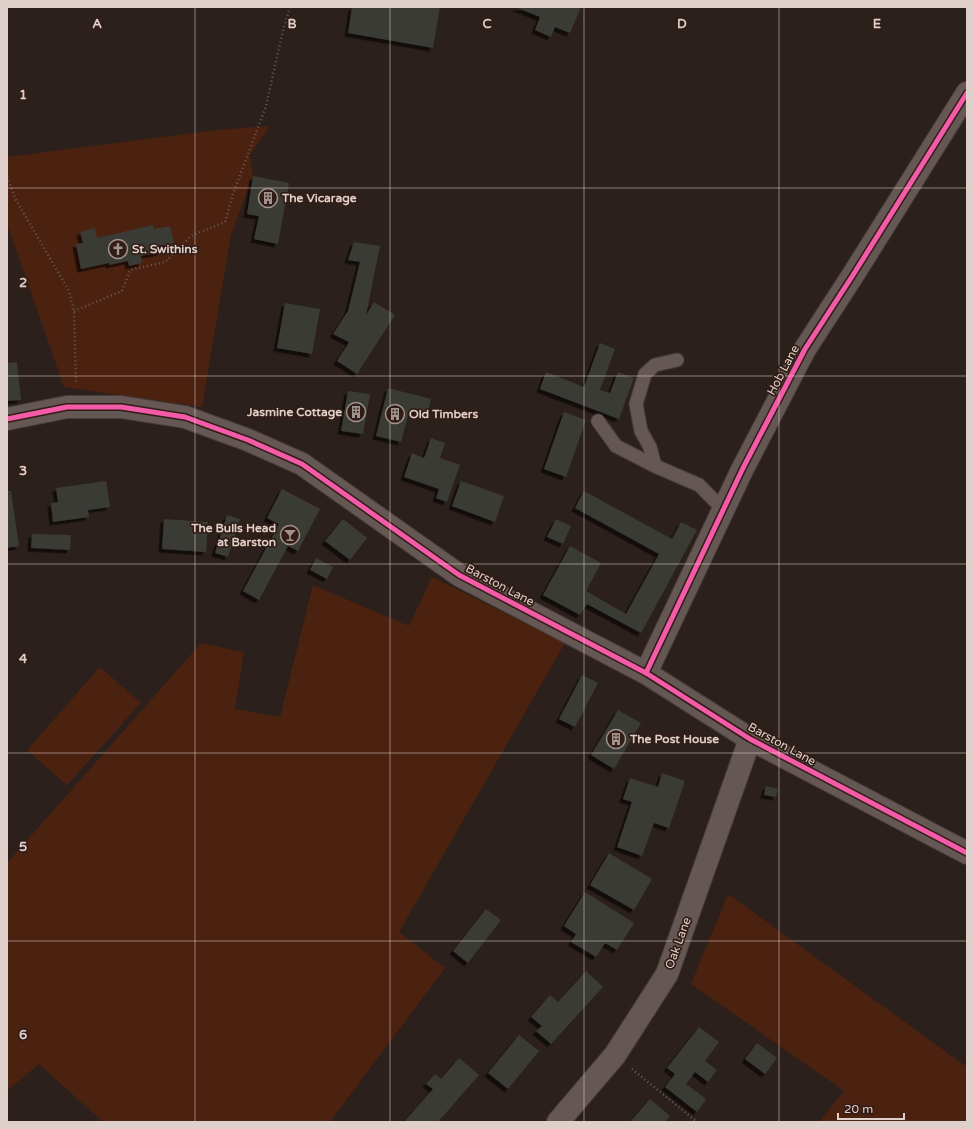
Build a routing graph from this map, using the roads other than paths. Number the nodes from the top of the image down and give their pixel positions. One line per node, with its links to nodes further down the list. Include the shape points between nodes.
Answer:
1 (967, 93): 6 (street, Hob Lane, via 805,349)
2 (677, 360): 5 (lane, via 655,365 645,374 636,404 641,431 650,447)
3 (7, 419): 7 (street, Barston Lane, via 67,408 121,408 185,418 248,440 302,464 459,575)
4 (598, 421): 5 (lane, via 616,446)
5 (655, 466): 6 (lane, via 699,485)
6 (724, 510): 7 (street, Hob Lane)
7 (646, 673): 8 (street, Barston Lane)
8 (750, 739): 9 (street, Barston Lane); 10 (street, Oak Lane, via 667,974 614,1055)
9 (967, 853)
10 (558, 1122)

